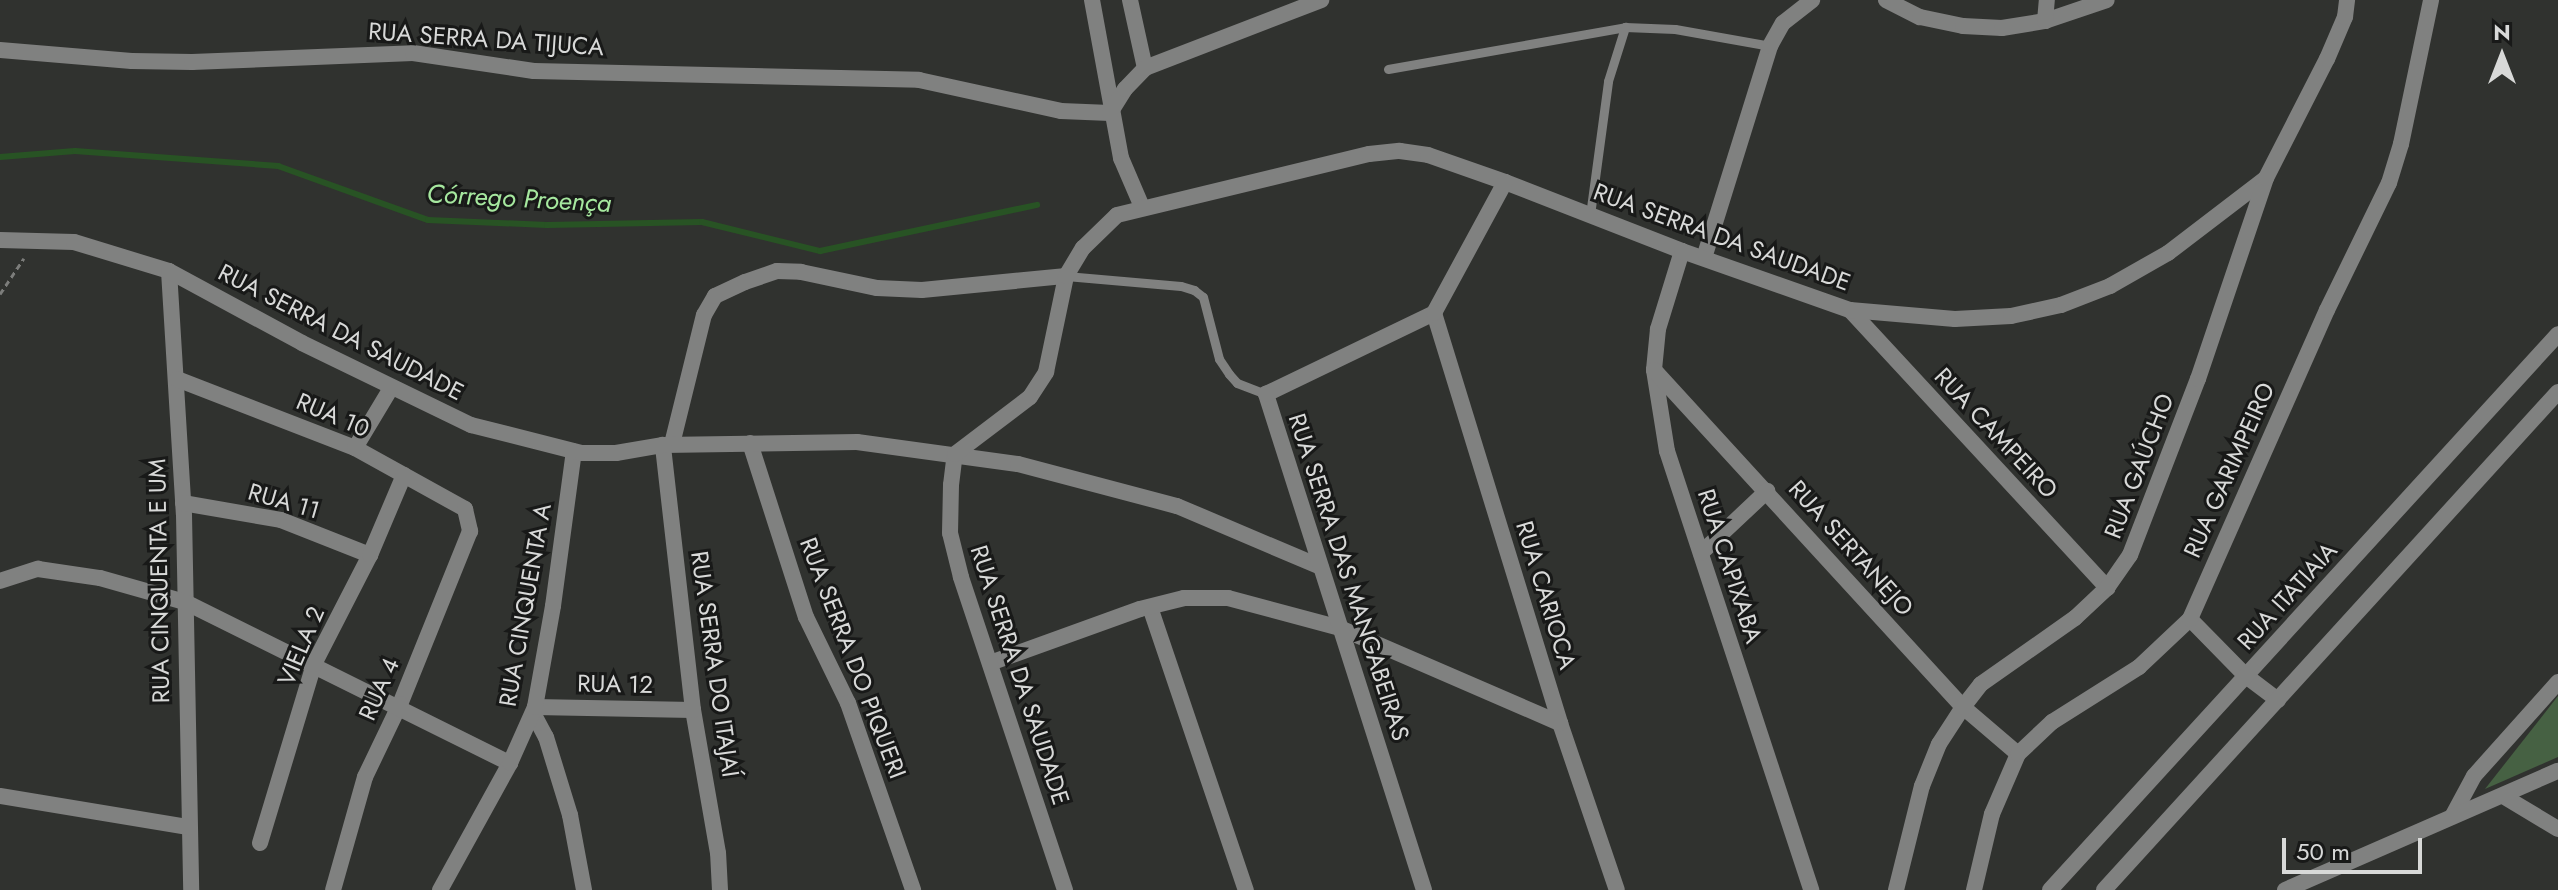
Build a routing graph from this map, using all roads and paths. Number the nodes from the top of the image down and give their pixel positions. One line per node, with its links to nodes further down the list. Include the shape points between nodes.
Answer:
1 (1092, 0): 16 (street)
2 (1130, 0): 14 (street)
3 (1321, 0): 14 (street)
4 (1812, 0): 12 (street, via 1783,23)
5 (1886, 0): 10 (street, via 1920,17 1963,26 2002,28)
6 (2047, 0): 10 (street)
7 (2107, 0): 10 (street)
8 (2347, 0): 17 (street, RUA GAÚCHO, via 2327,59)
9 (2431, 0): 52 (street, RUA GARIMPEIRO, via 2389,183)
10 (2045, 21)
11 (1625, 27): 12 (lane, via 1675,29); 15 (lane); 20 (lane, via 1608,81)
12 (1770, 46): 24 (street)
13 (0, 50): 16 (street, RUA SERRA DA TIJUCA, via 192,62 413,53 534,71 919,80 1061,111)
14 (1145, 68): 16 (street)
15 (1388, 69)
16 (1110, 113): 19 (street, via 1121,158)
17 (2266, 178): 28 (street, RUA SERRA DA SAUDADE, via 2168,253 2110,286 2061,305 2011,316 1955,319); 49 (street, RUA GAÚCHO, via 2193,394 2130,555)
18 (1505, 182): 19 (street, RUA SERRA DA SAUDADE, via 1428,155 1400,151); 20 (street, RUA SERRA DA SAUDADE); 29 (street)
19 (1142, 207): 26 (street, via 1117,215 1083,248)
20 (1590, 215): 23 (street, RUA SERRA DA SAUDADE)
21 (34, 239): 22 (street, RUA SERRA DA SAUDADE); 25 (street, RUA SERRA DA SAUDADE, via 74,242); 27 (path)
22 (0, 240)
23 (1682, 251): 24 (street, RUA SERRA DA SAUDADE); 31 (street, RUA CAPIXABA, via 1658,329)
24 (1704, 258): 28 (street, RUA SERRA DA SAUDADE)
25 (169, 271): 32 (street, RUA CINQUENTA E UM); 33 (street, RUA SERRA DA SAUDADE)
26 (1066, 276): 35 (lane, RUA SERRA DAS MANGABEIRAS, via 1194,290 1203,297 1219,359 1229,374 1237,383); 37 (street, via 922,290 877,288 801,272 777,271 745,282 715,296 704,315); 40 (street, via 1046,372 1038,385 1013,412)
27 (0, 294)
28 (1850, 310): 49 (street, RUA CAMPEIRO)
29 (1434, 313): 35 (street); 63 (street, RUA CARIOCA)
30 (2558, 334): 56 (street, RUA ITATIAIA)
31 (1654, 370): 42 (street, RUA SERTANEJO); 45 (street, RUA CAPIXABA, via 1667,451)
32 (177, 379): 38 (street, RUA 10); 43 (street, RUA CINQUENTA E UM)
33 (391, 388): 38 (street); 39 (street, RUA SERRA DA SAUDADE, via 471,425)
34 (2558, 392): 58 (street)
35 (1266, 394): 47 (street, RUA SERRA DAS MANGABEIRAS)
36 (750, 443): 37 (street, RUA SERRA DA SAUDADE); 40 (street, RUA SERRA DA SAUDADE, via 857,442); 78 (street, RUA SERRA DO PIQUERI, via 806,617 848,703)
37 (668, 444): 39 (street, RUA SERRA DA SAUDADE, via 616,453); 62 (street, RUA SERRA DO ITAJAÍ)
38 (355, 448): 41 (street, RUA 10)
39 (574, 451): 61 (street, RUA CINQUENTA A)
40 (955, 454): 47 (street, RUA SERRA DA SAUDADE, via 1018,464 1177,506); 54 (street, RUA SERRA DA SAUDADE, via 950,533)
41 (404, 475): 44 (street, RUA 10); 46 (street, VIELA 2)
42 (1767, 491): 45 (street); 59 (street, RUA SERTANEJO)
43 (183, 503): 46 (street, RUA 11, via 281,520); 50 (street, RUA CINQUENTA E UM)
44 (465, 509): 60 (street, RUA 4, via 470,531)
45 (1701, 553): 83 (street, RUA CAPIXABA)
46 (370, 555): 55 (street, VIELA 2)
47 (1321, 567): 53 (street, RUA SERRA DAS MANGABEIRAS)
48 (0, 581): 50 (street, via 38,569 100,578)
49 (2107, 588): 59 (street, RUA GAÚCHO, via 2075,618 1981,684)
50 (185, 602): 55 (street); 70 (street, RUA CINQUENTA E UM)
51 (1150, 607): 53 (street, via 1184,598 1228,598); 54 (street); 80 (street)
52 (2190, 619): 56 (street); 64 (street, RUA GARIMPEIRO, via 2139,667 2052,722)
53 (1340, 628): 63 (street); 81 (street, RUA SERRA DAS MANGABEIRAS)
54 (990, 663): 79 (street, RUA SERRA DA SAUDADE)
55 (314, 664): 60 (street); 72 (street, VIELA 2)
56 (2246, 676): 58 (street); 86 (street, RUA ITATIAIA)
57 (2558, 682): 69 (street, via 2474,776)
58 (2278, 700): 87 (street)
59 (1963, 707): 64 (street, RUA SERTANEJO); 84 (street, RUA GAÚCHO, via 1939,744 1922,786)
60 (397, 710): 65 (street); 74 (street, RUA 4, via 365,777)
61 (534, 710): 62 (street, RUA 12); 65 (street, RUA CINQUENTA A); 76 (street, via 570,815)
62 (693, 710): 77 (street, RUA SERRA DO ITAJAÍ)
63 (1560, 723): 82 (street, RUA CARIOCA)
64 (2018, 754): 85 (street, RUA GARIMPEIRO, via 1992,814)
65 (510, 763): 75 (street, RUA CINQUENTA A)
66 (2558, 771): 68 (street)
67 (0, 796): 70 (street)
68 (2503, 796): 69 (street); 71 (street)
69 (2453, 815): 88 (street)
70 (188, 827): 73 (street, RUA CINQUENTA E UM)
71 (2558, 829)
72 (260, 843)
73 (191, 890)
74 (333, 890)
75 (440, 890)
76 (584, 890)
77 (720, 890)
78 (913, 890)
79 (1065, 890)
80 (1246, 890)
81 (1424, 890)
82 (1617, 890)
83 (1811, 890)
84 (1896, 890)
85 (1974, 890)
86 (2050, 890)
87 (2104, 890)
88 (2285, 890)

